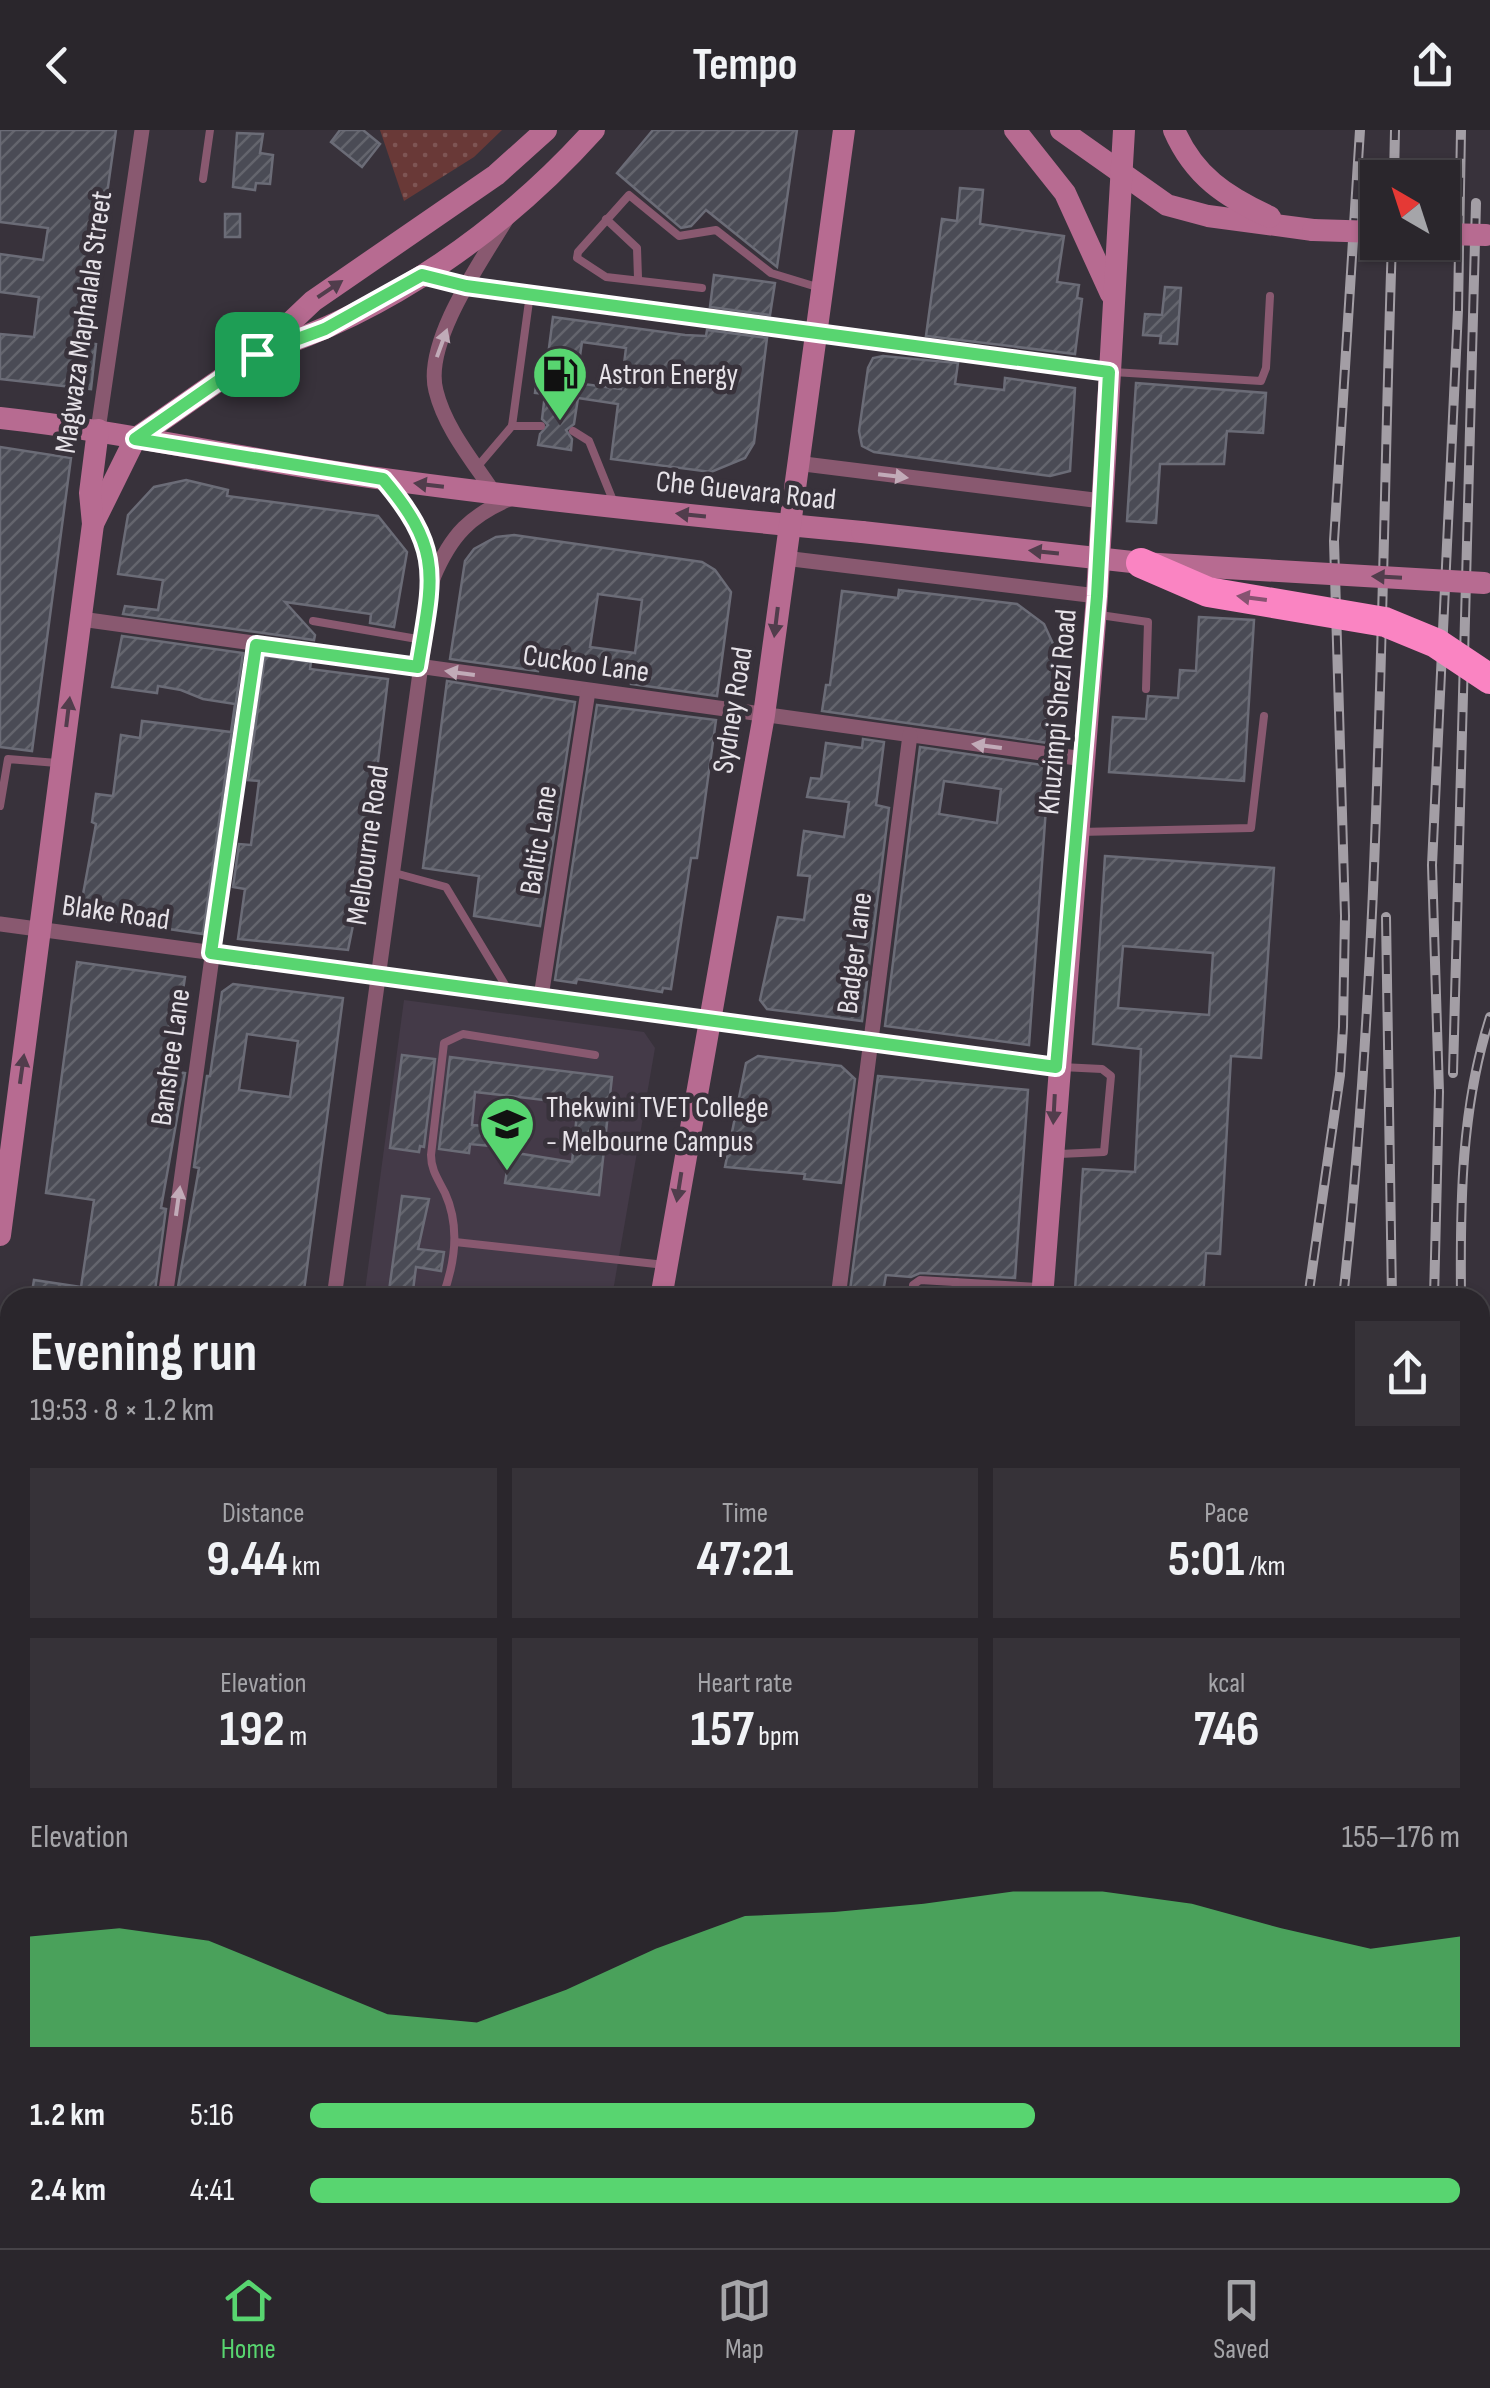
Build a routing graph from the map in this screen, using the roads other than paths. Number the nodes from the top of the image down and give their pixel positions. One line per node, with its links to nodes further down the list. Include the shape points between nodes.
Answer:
1 (142, 130): 32 (street, Magwaza Maphalala Street)
2 (210, 130): 11 (lane)
3 (549, 130): 12 (main road); 27 (main road, one-way to 3, via 313,300 496,175)
4 (594, 130): 12 (main road)
5 (844, 130): 22 (main road, Sydney Road)
6 (1016, 130): 24 (main road, via 1065,192)
7 (1061, 130): 10 (main road)
8 (1124, 130): 10 (main road, Khuzimpi Shezi Road)
9 (1174, 130): 14 (main road, via 1217,190)
10 (1123, 174): 14 (main road, via 1167,205); 24 (main road, Khuzimpi Shezi Road)
11 (203, 179)
12 (510, 214): 18 (main road); 20 (street)
13 (606, 218): 19 (lane, via 637,248); 19 (lane, via 577,258 606,277); 22 (lane, via 629,195 679,236 716,230 771,272)
14 (1305, 229): 15 (main road, bridge)
15 (1360, 231)
16 (1460, 234): 17 (main road, bridge)
17 (1488, 235)
18 (422, 275): 20 (street); 27 (main road, via 314,334)
19 (638, 278): 21 (lane)
20 (466, 286): 23 (street); 36 (street, one-way to 20, via 435,389 435,362)
21 (702, 288)
22 (821, 288): 26 (main road, Sydney Road)
23 (530, 294): 26 (street); 30 (lane)
24 (1112, 296): 28 (main road, Khuzimpi Shezi Road)
25 (1270, 296): 28 (lane, via 1260,381)
26 (814, 331): 28 (street); 35 (main road, Sydney Road)
27 (257, 354): 34 (main road, Magwaza Maphalala Street)
28 (1109, 372): 40 (main road, Khuzimpi Shezi Road)
29 (0, 418): 32 (main road, Che Guevara Road)
30 (512, 426): 31 (lane); 36 (lane)
31 (541, 426)
32 (98, 430): 34 (main road, Che Guevara Road); 42 (main road, Magwaza Maphalala Street)
33 (574, 431): 41 (lane, via 589,441)
34 (135, 439): 37 (main road, Che Guevara Road); 42 (main road, Magwaza Maphalala Street)
35 (796, 464): 40 (street, Che Guevara Road, one-way to 40); 43 (main road, Sydney Road)
36 (477, 468): 38 (street)
37 (383, 479): 38 (main road, Che Guevara Road, one-way to 37); 46 (street, Melbourne Road, via 420,529)
38 (494, 493): 39 (main road, Che Guevara Road)
39 (518, 496): 41 (main road, Che Guevara Road); 46 (street, Melbourne Road, via 464,524)
40 (1102, 501): 48 (main road, Khuzimpi Shezi Road)
41 (616, 507): 43 (main road, Che Guevara Road, one-way to 41)
42 (93, 524): 49 (main road, Magwaza Maphalala Street)
43 (788, 525): 44 (main road, Sydney Road); 45 (main road, Che Guevara Road, one-way to 43, bridge)
44 (784, 558): 48 (street); 57 (main road, Sydney Road, one-way to 57)
45 (1141, 564): 47 (main road, Che Guevara Road, one-way to 45, bridge); 54 (highway, one-way to 45, bridge, via 1385,622 1208,592)
46 (433, 578): 51 (street, Melbourne Road)
47 (1487, 583)
48 (1096, 605): 55 (lane, via 1148,622); 60 (main road, Khuzimpi Shezi Road)
49 (81, 619): 52 (street, Cuckoo Lane); 61 (main road, Magwaza Maphalala Street, one-way to 49)
50 (313, 621): 51 (lane)
51 (422, 640): 53 (street, Melbourne Road)
52 (256, 645): 53 (street, Cuckoo Lane); 67 (street, Banshee Lane)
53 (418, 667): 56 (street, Cuckoo Lane, one-way to 53); 64 (street, Melbourne Road)
54 (1490, 678)
55 (1146, 689)
56 (588, 691): 57 (street, Cuckoo Lane); 70 (street, Baltic Lane)
57 (764, 715): 59 (street, Cuckoo Lane); 71 (main road, Sydney Road)
58 (1264, 716): 63 (lane, via 1251,828)
59 (910, 735): 60 (street, Cuckoo Lane, one-way to 59); 72 (street, Badger Lane)
60 (1084, 760): 63 (main road, Khuzimpi Shezi Road)
61 (62, 763): 62 (lane, via 8,759); 66 (main road, Magwaza Maphalala Street)
62 (0, 806)
63 (1078, 832): 74 (main road, Khuzimpi Shezi Road)
64 (392, 872): 68 (street, Melbourne Road); 69 (lane, via 446,887)
65 (0, 924): 66 (street, Blake Road)
66 (40, 930): 67 (street, Blake Road); 76 (main road, Magwaza Maphalala Street, one-way to 66)
67 (211, 953): 68 (street, Blake Road); 80 (street, Banshee Lane, one-way to 67)
68 (378, 977): 69 (street, Blake Road); 81 (street, Melbourne Road)
69 (510, 993): 70 (street, Blake Road)
70 (541, 997): 71 (street, Blake Road)
71 (707, 1021): 72 (street, Blake Road); 78 (main road, Sydney Road, one-way to 78)
72 (871, 1044): 74 (street, Blake Road); 84 (street, Badger Lane)
73 (595, 1055): 77 (lane, via 462,1034 444,1043 430,1162 451,1209)
74 (1056, 1067): 75 (main road, Khuzimpi Shezi Road, one-way to 75); 75 (lane, via 1108,1070 1110,1082 1104,1152)
75 (1052, 1154): 88 (main road, Khuzimpi Shezi Road)
76 (0, 1235)
77 (456, 1242): 78 (lane); 82 (lane)
78 (666, 1265): 83 (main road, Sydney Road)
79 (956, 1282): 85 (lane, via 920,1280); 86 (lane); 87 (lane)
80 (167, 1288)
81 (335, 1288)
82 (444, 1288)
83 (663, 1288)
84 (839, 1288)
85 (913, 1288)
86 (955, 1288)
87 (1003, 1288)
88 (1042, 1288)

